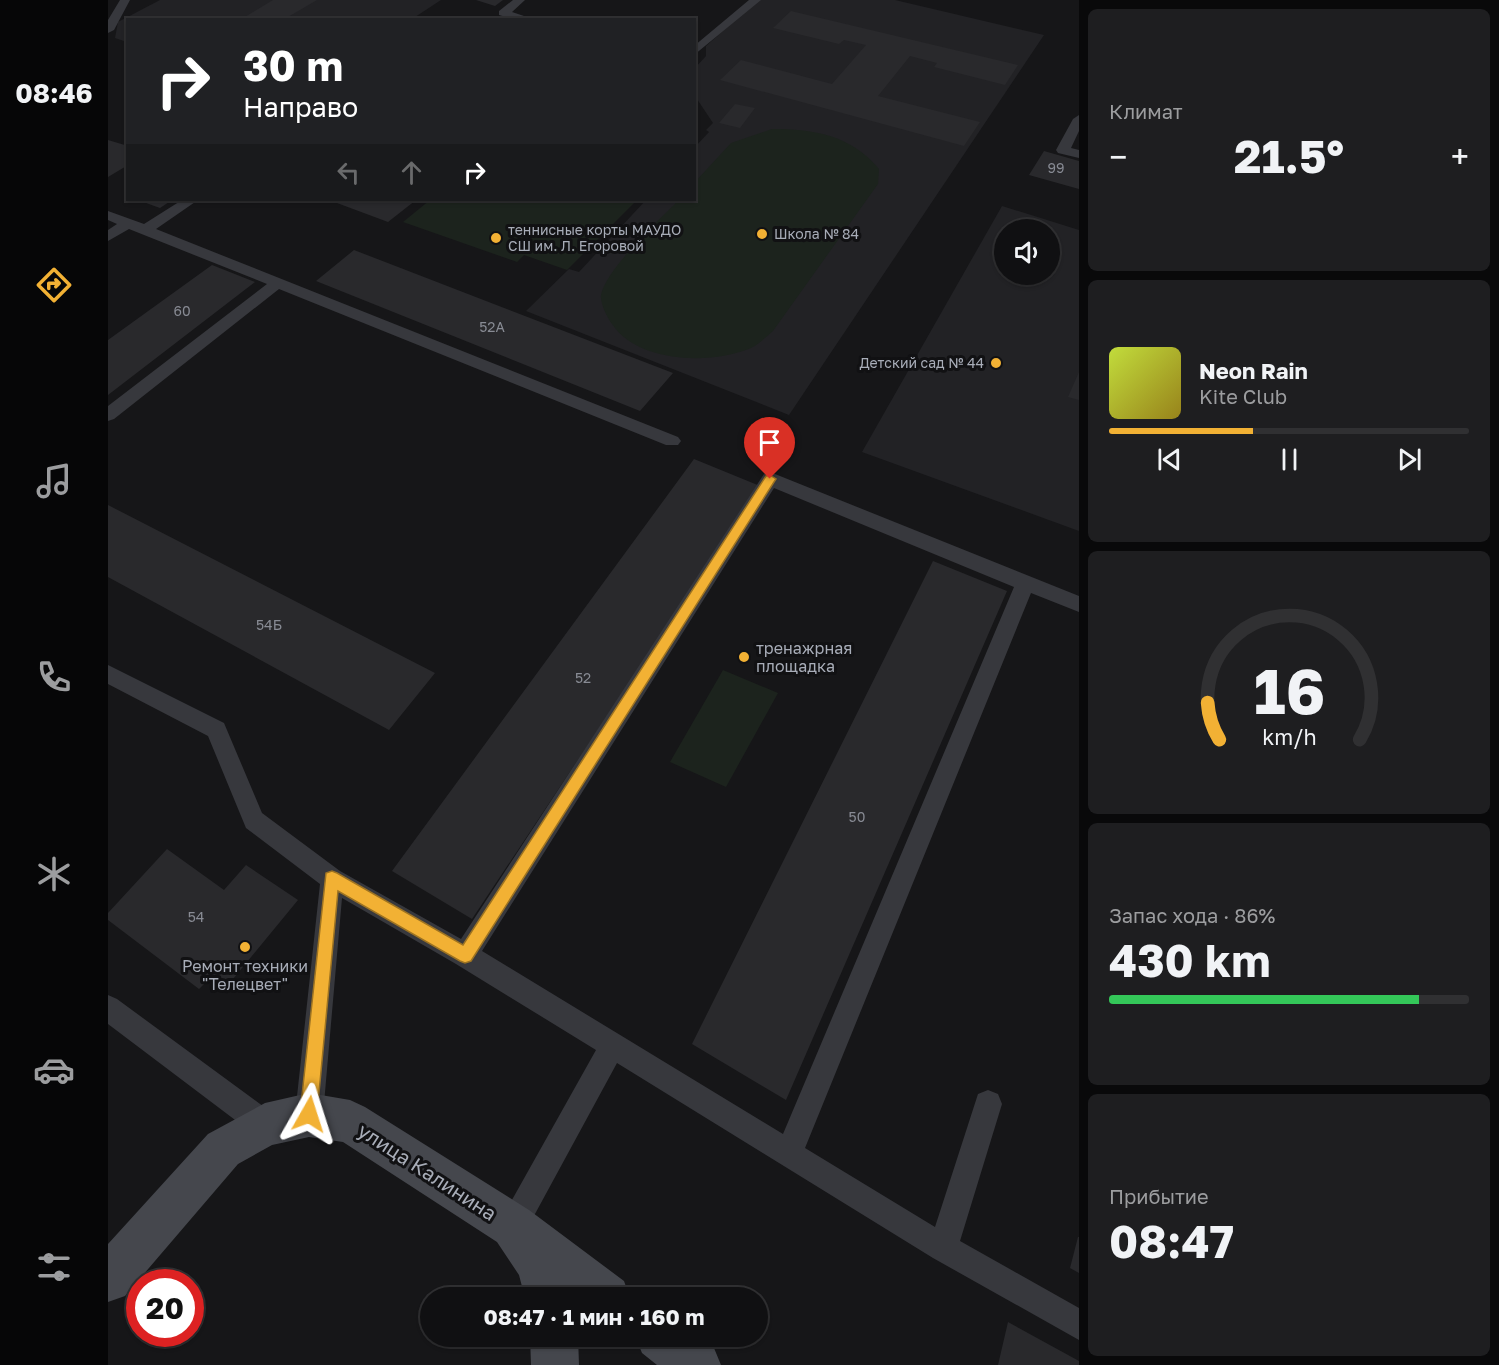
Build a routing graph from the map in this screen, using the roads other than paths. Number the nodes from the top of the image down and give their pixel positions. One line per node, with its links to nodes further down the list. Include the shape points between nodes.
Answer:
1 (125, 0): 5 (lane)
2 (520, 0): 4 (lane, via 503,13)
3 (756, 0): 6 (lane)
4 (523, 18)
5 (108, 30)
6 (696, 50)
7 (1079, 119): 8 (lane, via 1063,150)
8 (1079, 154)
9 (189, 201): 12 (lane)
10 (108, 215): 11 (lane)
11 (128, 223): 12 (lane); 13 (lane)
12 (145, 230): 14 (lane)
13 (108, 237)
14 (279, 282): 15 (lane); 16 (lane)
15 (108, 415)
16 (672, 441)
17 (1026, 583): 18 (lane); 21 (lane, via 770,479); 27 (lane)
18 (1079, 604)
19 (108, 674): 20 (lane, via 216,730 254,820)
20 (332, 879): 21 (lane); 25 (lane)
21 (465, 955): 23 (lane)
22 (108, 1008): 26 (lane)
23 (613, 1045): 27 (lane); 28 (lane)
24 (988, 1104): 29 (lane)
25 (309, 1114): 26 (main road, улица Калинина); 28 (main road, улица Калинина, via 350,1122)
26 (265, 1125): 30 (main road, улица Калинина, via 223,1149)
27 (789, 1153): 29 (lane)
28 (513, 1226): 31 (main road, via 539,1264); 32 (main road, улица Калинина)
29 (942, 1248): 33 (lane)
30 (108, 1279)
31 (546, 1287)
32 (593, 1287)
33 (1079, 1325)
34 (554, 1347): 36 (main road)
35 (673, 1347): 37 (main road)
36 (555, 1365)
37 (697, 1365)

